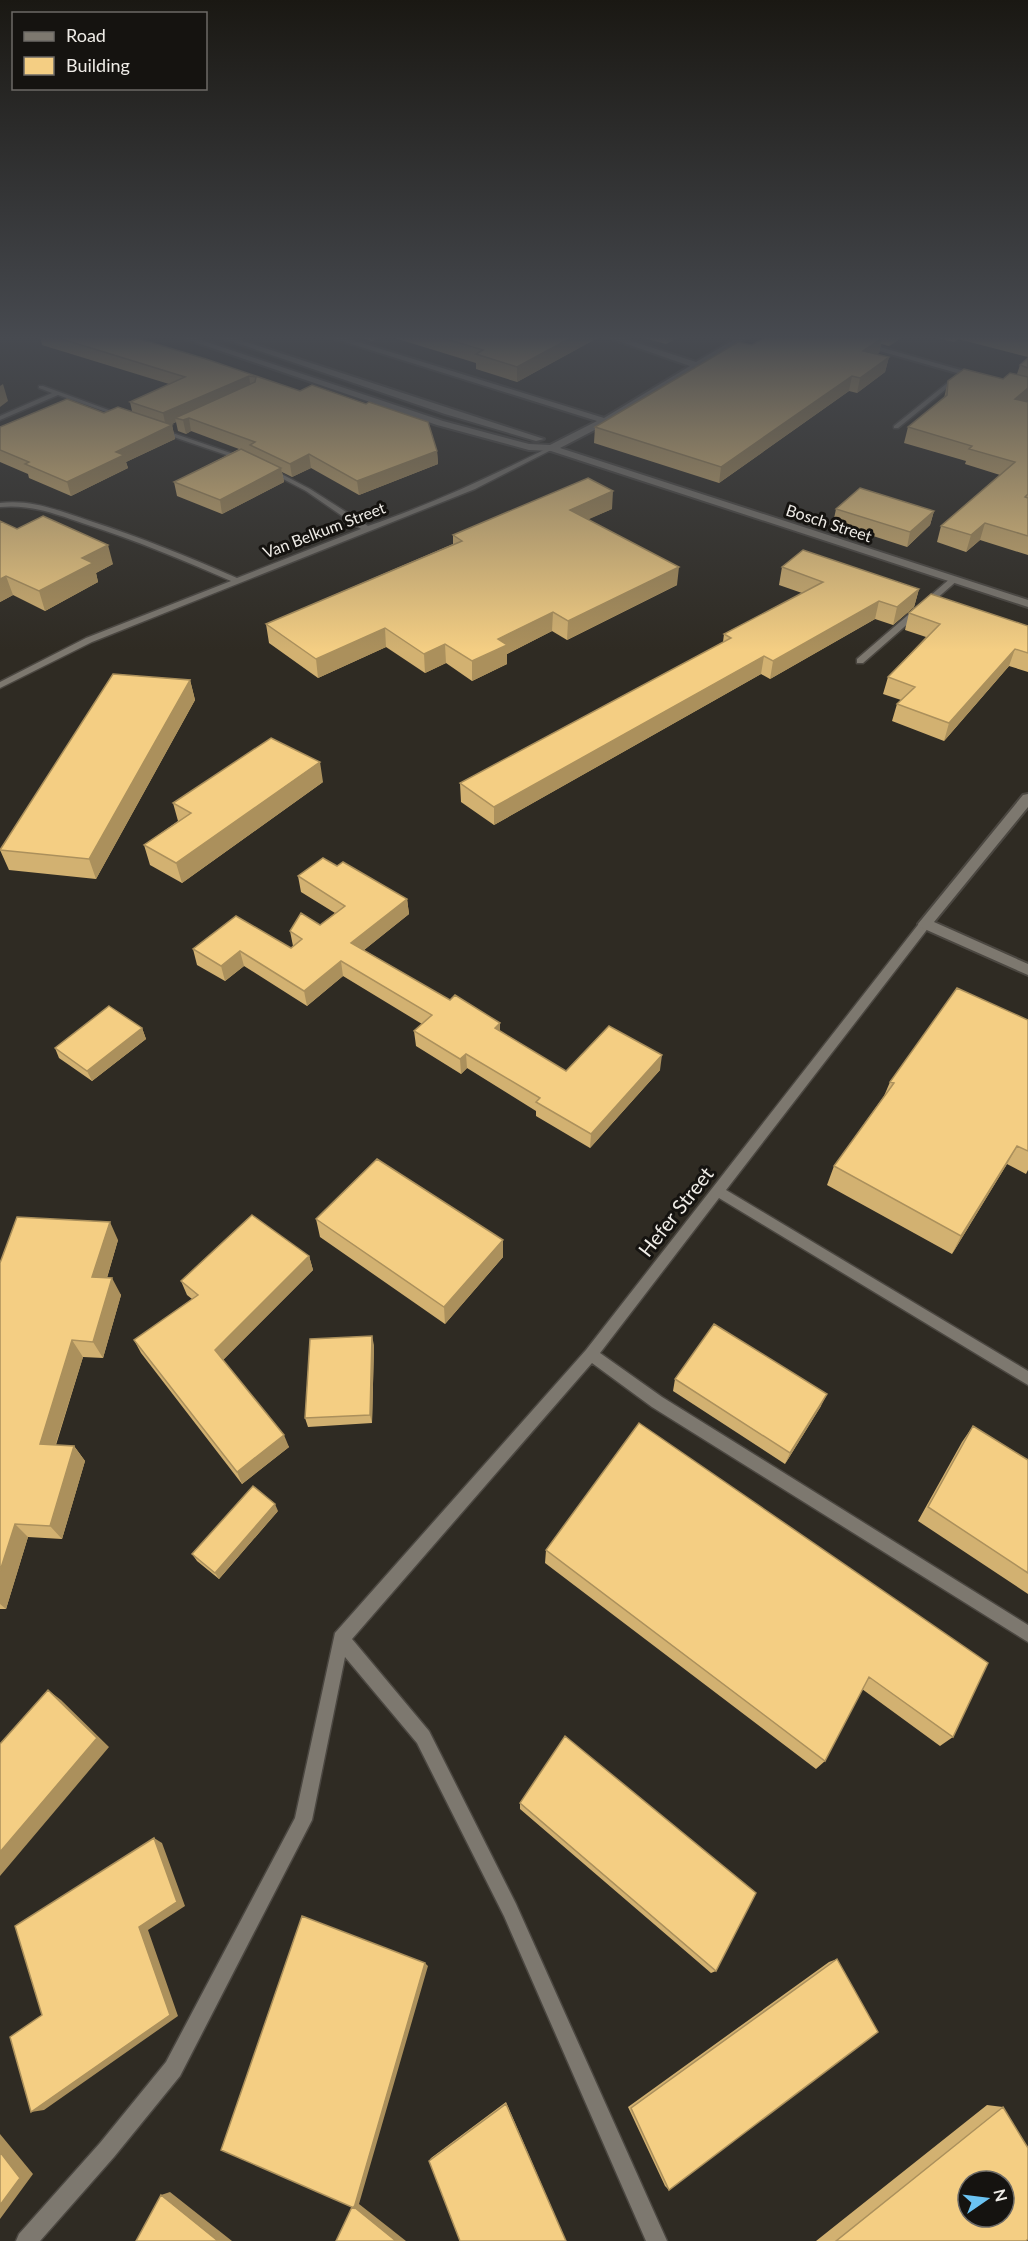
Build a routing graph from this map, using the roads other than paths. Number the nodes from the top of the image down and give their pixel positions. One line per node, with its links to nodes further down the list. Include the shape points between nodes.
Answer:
1 (190, 441): 6 (lane)
2 (505, 441): 5 (street, Bosch Street)
3 (543, 441): 5 (street, Bosch Street)
4 (567, 441): 5 (street, Van Belkum Street)
5 (552, 448): 9 (lane, Van Belkum Street, via 473,488); 10 (street, Bosch Street)
6 (255, 463)
7 (265, 468): 9 (lane, via 308,490)
8 (0, 505): 11 (lane, via 41,507 122,533)
9 (367, 529): 11 (lane, Van Belkum Street)
10 (955, 579): 12 (street, Bosch Street); 13 (lane)
11 (238, 580): 14 (lane, Van Belkum Street, via 89,640)
12 (1028, 604)
13 (860, 661)
14 (0, 685)
15 (1028, 798): 16 (street, Hefer Street)
16 (925, 924): 17 (street); 18 (lane, Hefer Street)
17 (1028, 970)
18 (718, 1191): 19 (lane, Hefer Street); 20 (lane)
19 (591, 1354): 21 (lane, via 657,1402); 22 (lane, Hefer Street)
20 (1028, 1379)
21 (1028, 1634)
22 (341, 1639): 23 (lane, via 303,1820 173,2069); 24 (lane, via 423,1737 510,1910)
23 (26, 2241)
24 (657, 2241)

